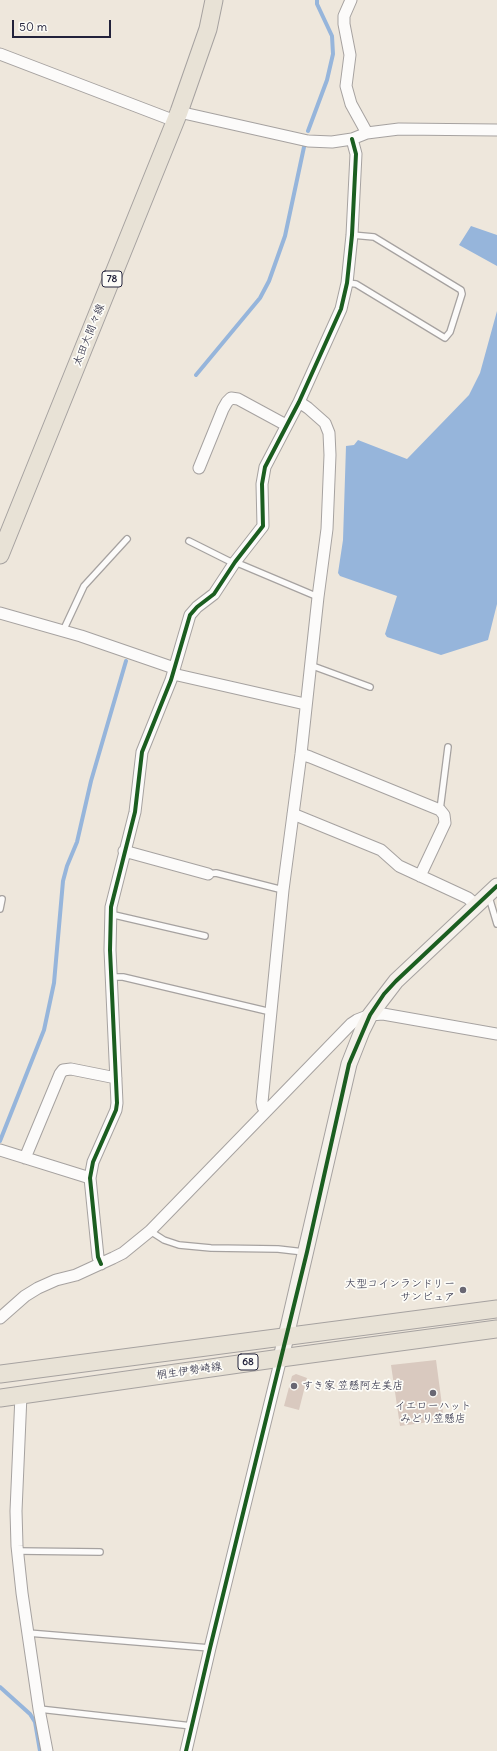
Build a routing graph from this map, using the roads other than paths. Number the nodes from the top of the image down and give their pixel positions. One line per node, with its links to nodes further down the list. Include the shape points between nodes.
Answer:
1 (214, 0): 4 (main road, 太田大間々線 / 78, via 208,29)
2 (352, 0): 6 (street, via 344,16 350,55 346,86 351,104)
3 (0, 54): 4 (street)
4 (177, 117): 7 (street, via 308,141 332,142); 15 (main road, 太田大間々線 / 78)
5 (497, 130): 6 (street, via 399,129)
6 (367, 133): 7 (street)
7 (352, 139): 8 (street, via 356,154)
8 (352, 235): 9 (street); 9 (lane, via 374,237 461,290 462,294 450,332 445,338 356,284)
9 (347, 283): 10 (street, via 336,321)
10 (299, 402): 11 (street); 17 (street, via 325,423 330,438 327,529)
11 (286, 425): 12 (street, via 238,399 231,398 223,409); 16 (street, via 265,467 263,526)
12 (199, 468)
13 (128, 539): 19 (lane, via 84,586)
14 (189, 542): 16 (lane)
15 (0, 556)
16 (235, 562): 17 (lane); 21 (street, via 214,594 190,615)
17 (318, 597): 20 (street)
18 (0, 613): 19 (street)
19 (63, 631): 21 (street)
20 (310, 664): 22 (lane); 23 (street)
21 (173, 671): 23 (street); 28 (street, via 142,752 134,812)
22 (370, 687)
23 (306, 704): 25 (street)
24 (448, 747): 26 (lane)
25 (300, 754): 26 (street); 27 (street)
26 (440, 810): 30 (street, via 445,823)
27 (293, 814): 30 (street, via 381,850 399,866); 31 (street)
28 (124, 851): 29 (street); 36 (street)
29 (208, 874): 31 (lane, via 216,873)
30 (420, 876): 34 (street, via 468,898)
31 (283, 890): 40 (street)
32 (494, 892): 34 (street); 37 (lane)
33 (2, 899): 35 (lane)
34 (476, 905): 41 (street, via 396,981)
35 (0, 909)
36 (110, 914): 38 (lane); 39 (street)
37 (497, 924)
38 (205, 936)
39 (112, 977): 40 (lane, via 123,977); 43 (street)
40 (271, 1012): 44 (street, via 262,1102)
41 (370, 1014): 42 (street, via 383,1014); 44 (street, via 351,1024); 49 (street, via 349,1064)
42 (497, 1034)
43 (116, 1078): 46 (street, via 71,1069 63,1070); 47 (street, via 116,1110)
44 (266, 1112): 48 (street)
45 (0, 1150): 46 (street)
46 (24, 1158): 47 (street)
47 (90, 1178): 50 (street, via 98,1257)
48 (150, 1230): 49 (lane, via 164,1240 179,1245); 50 (street, via 123,1253)
49 (307, 1252): 54 (street)
50 (101, 1264): 52 (street, via 38,1288)
51 (497, 1309): 54 (main road, 桐生伊勢崎線 / 68)
52 (0, 1318)
53 (497, 1329): 55 (main road, 桐生伊勢崎線 / 68)
54 (287, 1335): 55 (street); 56 (main road, 桐生伊勢崎線 / 68)
55 (281, 1358): 57 (main road, 桐生伊勢崎線 / 68); 62 (street)
56 (0, 1374)
57 (21, 1396): 58 (main road, 桐生伊勢崎線 / 68); 59 (street, via 16,1511)
58 (0, 1398)
59 (18, 1551): 60 (lane); 61 (street)
60 (100, 1552)
61 (28, 1633): 62 (lane); 63 (street)
62 (210, 1648): 64 (street)
63 (39, 1709): 64 (lane); 65 (street)
64 (192, 1726): 66 (street)
65 (47, 1751)
66 (186, 1751)

